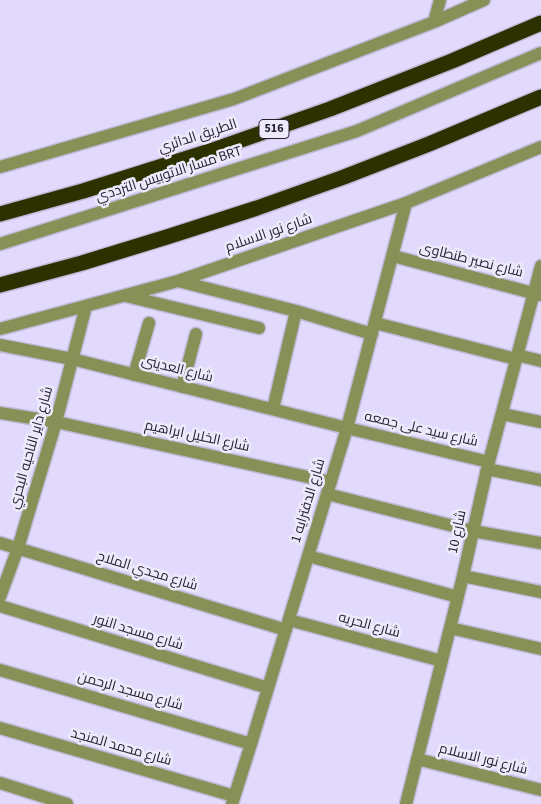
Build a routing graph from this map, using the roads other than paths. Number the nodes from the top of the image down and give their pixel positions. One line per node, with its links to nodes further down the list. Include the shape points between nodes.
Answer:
1 (440, 0): 3 (street)
2 (484, 0): 3 (street)
3 (434, 22): 8 (street, via 234,99)
4 (541, 23): 10 (highway, الطريق الدائري / 516, via 322,112 208,152)
5 (541, 53): 11 (street, مسار الاتوبيس الترددي BRT, via 357,131)
6 (541, 97): 15 (highway, via 421,147 257,208)
7 (541, 147): 9 (street, شارع نور الاسلام)
8 (0, 167)
9 (406, 203): 12 (street, شارع الدفترايه 1); 14 (street, شارع نور الاسلام)
10 (0, 214)
11 (0, 244)
12 (393, 256): 16 (street, شارع نصير طنطاوى); 23 (street, شارع الدفترايه 1)
13 (541, 266): 16 (street, شارع 10)
14 (178, 280): 17 (street, شارع نور الاسلام); 19 (street)
15 (0, 285)
16 (537, 294): 26 (street, شارع 10)
17 (124, 295): 18 (street, شارع نور الاسلام); 21 (street)
18 (86, 306): 22 (street, شارع نور الاسلام); 27 (street, شارع داير الناحيه البحري)
19 (296, 311): 23 (street); 31 (street)
20 (149, 323): 29 (street)
21 (259, 328)
22 (0, 329)
23 (373, 329): 26 (street); 36 (street, شارع الدفترايه 1)
24 (196, 334): 30 (street)
25 (0, 345): 27 (street, شارع العدينى)
26 (516, 357): 28 (street); 33 (street, شارع 10)
27 (72, 359): 29 (street, شارع العدينى); 34 (street, شارع داير الناحيه البحري)
28 (541, 361)
29 (134, 375): 30 (street, شارع العدينى)
30 (182, 387): 31 (street, شارع العدينى)
31 (273, 409): 36 (street, شارع العدينى)
32 (0, 413): 34 (street, شارع الخليل ابراهيم)
33 (502, 414): 35 (street); 37 (street, شارع 10)
34 (56, 422): 39 (street, شارع الخليل ابراهيم); 43 (street, شارع داير الناحيه البحري)
35 (541, 422)
36 (347, 428): 37 (street, شارع سيد على جمعه); 39 (street, شارع الدفترايه 1)
37 (488, 465): 38 (street, شارع سيد على جمعه); 40 (street, شارع 10)
38 (541, 480)
39 (329, 488): 40 (street, شارع الخليل ابراهيم); 44 (street, شارع الدفترايه 1)
40 (473, 531): 42 (street, شارع الخليل ابراهيم); 45 (street, شارع 10)
41 (0, 543): 43 (street, شارع مجدي الملاح)
42 (541, 543)
43 (18, 548): 48 (street, شارع داير الناحيه البحري); 50 (street, شارع مجدي الملاح)
44 (308, 556): 47 (street); 50 (street, شارع الدفترايه 1)
45 (464, 576): 46 (street); 47 (street, شارع 10)
46 (541, 592)
47 (458, 596): 51 (street, شارع 10)
48 (0, 597)
49 (0, 606): 55 (street, شارع مسجد النور)
50 (287, 625): 53 (street, شارع الحريه); 55 (street, شارع الدفترايه 1)
51 (450, 628): 52 (street); 53 (street, شارع 10)
52 (541, 649)
53 (442, 662): 58 (street, شارع 10)
54 (0, 670): 57 (street, شارع مسجد الرحمن)
55 (268, 688): 57 (street, شارع الدفترايه 1)
56 (0, 728): 61 (street, شارع محمد المنجد)
57 (251, 744): 61 (street, شارع الدفترايه 1)
58 (417, 759): 60 (street, شارع نور الاسلام); 63 (street, شارع 10)
59 (0, 783): 62 (street)
60 (541, 790)
61 (233, 800)
62 (67, 804)
63 (406, 804)

